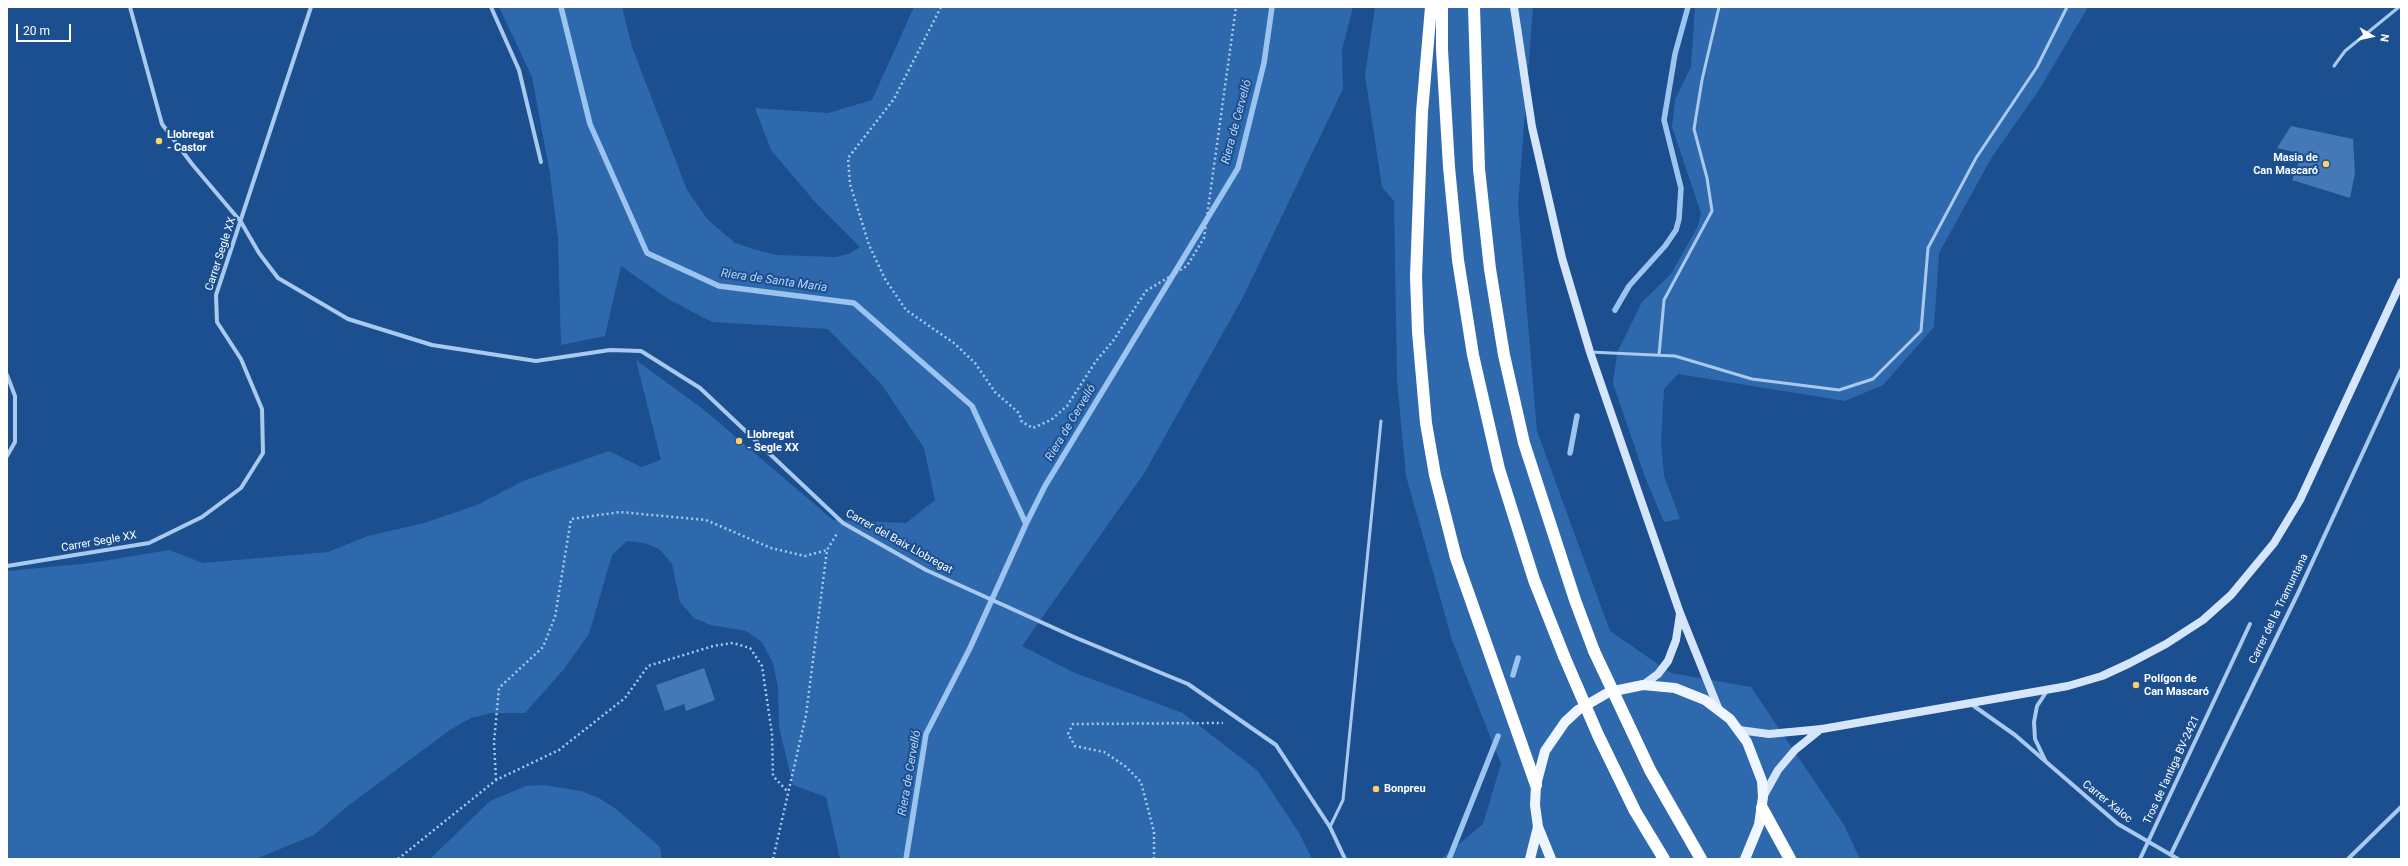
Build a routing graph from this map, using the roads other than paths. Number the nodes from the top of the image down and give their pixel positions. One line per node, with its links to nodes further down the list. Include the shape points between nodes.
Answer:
1 (130, 7): 13 (street, Carrer del Baix Llobregat, via 162,124)
2 (311, 7): 13 (street, Carrer Segle XX)
3 (491, 7): 12 (street, via 519,70)
4 (1431, 7): 31 (highway, via 1422,112 1416,277 1426,423 1435,475 1456,558)
5 (1442, 7): 41 (highway, bridge, via 1442,50 1458,260 1473,356 1499,469 1534,580 1564,656 1635,811)
6 (1474, 7): 42 (highway, bridge, via 1479,169 1490,269 1504,355 1524,442 1594,651 1650,770)
7 (1514, 7): 15 (main road, via 1523,78 1544,187)
8 (1719, 7): 16 (lane, via 1694,129 1707,178 1712,211 1664,300)
9 (2067, 7): 16 (lane, via 2037,67 1976,158 1928,248 1921,331 1873,379 1839,390 1752,379 1675,356)
10 (2399, 7): 11 (lane, via 2345,51)
11 (2334, 66)
12 (541, 162)
13 (241, 222): 21 (street, Carrer Segle XX, via 216,295 217,322 240,359 262,409 264,454 241,488 202,517 149,543); 34 (street, Carrer del Baix Llobregat, via 259,253 278,278 348,319 432,345 536,361 610,350 641,351 700,388 843,523 926,570 1074,637 1188,684 1245,723 1276,745)
14 (2401, 282): 25 (main road, via 2300,500 2274,543 2230,595 2203,620 2148,654 2102,676)
15 (1590, 352): 16 (lane); 22 (main road)
16 (1658, 355)
17 (2401, 370): 37 (street, Carrer del la Tramuntana, via 2299,590)
18 (7, 375): 20 (street, via 15,396 16,442)
19 (1381, 421): 34 (lane, via 1343,800)
20 (7, 456)
21 (7, 566)
22 (1680, 613): 24 (main road, via 1676,640 1668,661 1658,674); 27 (main road)
23 (2250, 624): 36 (street, Tros de l'antiga BV-2421)
24 (1643, 685): 27 (main road, via 1691,693); 31 (main road, via 1626,687 1603,695 1578,710 1565,722 1545,751)
25 (2047, 691): 26 (main road); 30 (street, Carrer Xaloc, via 2037,706 2034,722 2035,739)
26 (1971, 704): 28 (main road); 30 (street, Carrer Xaloc, via 2002,725)
27 (1719, 710): 29 (main road)
28 (1822, 729): 29 (main road, via 1769,734); 32 (main road, via 1795,750 1782,765)
29 (1739, 730): 32 (main road, via 1756,762 1762,781)
30 (2049, 766): 36 (street, Carrer Xaloc, via 2118,824)
31 (1536, 785): 35 (main road, via 1534,805)
32 (1762, 803): 43 (main road, via 1754,841); 44 (highway)
33 (2401, 807): 47 (street)
34 (1330, 827): 38 (street, Carrer del Baix Llobregat)
35 (1538, 827): 39 (main road); 40 (main road)
36 (2149, 844): 37 (street, Carrer Xaloc); 45 (street, Tros de l'antiga BV-2421)
37 (2171, 854): 46 (street, Carrer Xaloc)
38 (1345, 859)
39 (1530, 859)
40 (1551, 859)
41 (1664, 859)
42 (1701, 859)
43 (1745, 859)
44 (1790, 859)
45 (2140, 859)
46 (2178, 859)
47 (2348, 859)

